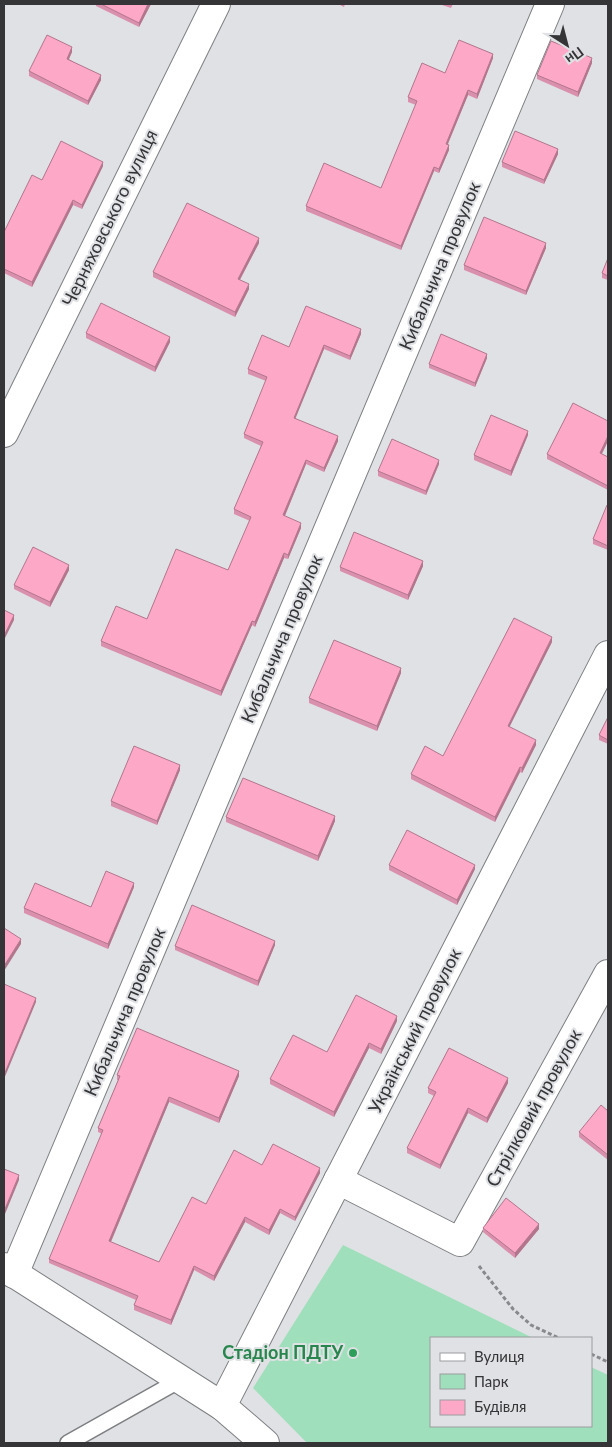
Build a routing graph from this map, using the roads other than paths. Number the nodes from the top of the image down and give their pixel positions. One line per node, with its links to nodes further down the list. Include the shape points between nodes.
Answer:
1 (216, 4): 3 (street, Черняховського вулиця)
2 (550, 4): 7 (street, Кибальчича провулок)
3 (4, 433)
4 (608, 655): 6 (street, Український провулок)
5 (608, 974): 6 (street, Стрілковий провулок, via 460,1242)
6 (338, 1180): 9 (street, Український провулок)
7 (9, 1271): 8 (street)
8 (180, 1380): 9 (street); 10 (lane)
9 (222, 1406): 11 (street)
10 (68, 1443)
11 (265, 1443)

